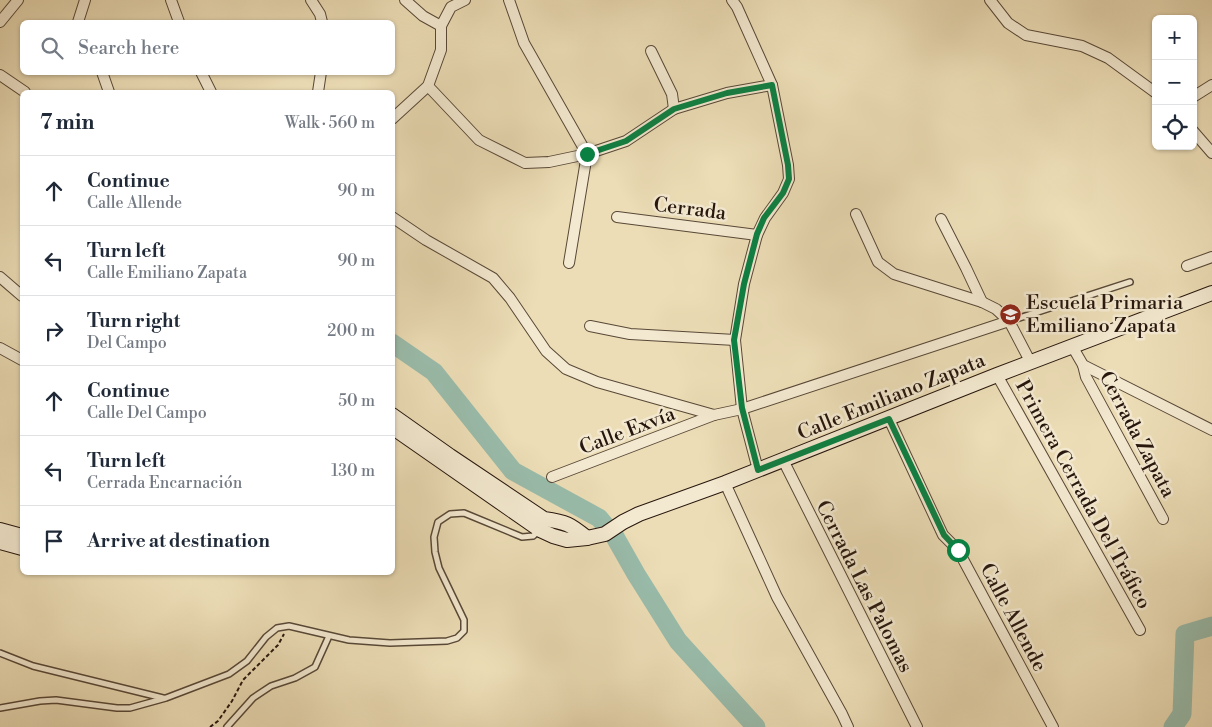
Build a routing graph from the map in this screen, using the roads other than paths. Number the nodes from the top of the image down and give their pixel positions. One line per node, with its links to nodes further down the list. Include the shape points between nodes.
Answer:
1 (18, 0): 10 (street)
2 (85, 0): 11 (street)
3 (170, 0): 12 (street)
4 (311, 0): 13 (street)
5 (405, 0): 14 (street)
6 (465, 0): 14 (street, via 451,7)
7 (509, 0): 33 (street, via 524,43)
8 (732, 0): 20 (street)
9 (990, 0): 27 (street, via 1008,23 1026,35 1082,46 1108,58)
10 (2, 18)
11 (79, 20)
12 (178, 20)
13 (322, 20)
14 (441, 26): 22 (street, via 441,50)
15 (651, 51): 29 (street, via 672,94)
16 (0, 75): 23 (street)
17 (103, 75): 24 (street)
18 (202, 75): 25 (street)
19 (321, 75): 26 (street)
20 (772, 85): 29 (street, via 727,93); 38 (street, via 789,179)
21 (1212, 85): 28 (street)
22 (428, 86): 30 (street); 33 (street, via 478,140 525,163)
23 (22, 90)
24 (108, 90)
25 (210, 90)
26 (318, 90)
27 (1152, 90)
28 (1197, 94)
29 (674, 109): 33 (street, via 626,141)
30 (395, 117)
31 (1197, 136): 32 (street)
32 (1212, 153)
33 (587, 154): 40 (street)
34 (856, 214): 46 (street, via 878,262 894,274)
35 (617, 217): 38 (street, Cerrada)
36 (395, 219): 57 (street, via 493,278 546,351 566,369 597,382)
37 (940, 219): 46 (street)
38 (757, 234): 49 (street)
39 (1212, 257): 41 (street)
40 (569, 263)
41 (1186, 266)
42 (0, 277): 45 (street)
43 (1130, 282): 47 (lane)
44 (1212, 293): 50 (main road, Calle Emiliano Zapata)
45 (20, 294)
46 (982, 302): 47 (street)
47 (1009, 321): 53 (street); 56 (street, Calle Exvía)
48 (590, 326): 49 (street, via 630,334)
49 (734, 340): 56 (street)
50 (1072, 346): 53 (main road, Calle Emiliano Zapata); 54 (street, Cerrada Zapata)
51 (0, 348): 52 (street)
52 (20, 359)
53 (1031, 362): 55 (main road, Calle Emiliano Zapata)
54 (1083, 365): 61 (street); 66 (street, Cerrada Zapata, via 1086,377)
55 (998, 375): 59 (main road, Calle Emiliano Zapata); 72 (street, Primera Cerrada Del Tráfico)
56 (742, 408): 57 (street, Calle Exvía); 63 (street)
57 (714, 415): 64 (street, Calle Exvía)
58 (395, 417): 67 (main road)
59 (889, 419): 62 (main road, Calle Emiliano Zapata); 80 (street, Calle Allende, via 944,535 958,550)
60 (395, 429): 67 (main road)
61 (1212, 430)
62 (783, 460): 63 (main road, Calle Emiliano Zapata); 79 (street, Cerrada Las Palomas)
63 (758, 470): 65 (main road, Calle Emiliano Zapata)
64 (552, 477)
65 (725, 483): 67 (main road, Calle Emiliano Zapata, via 639,514 605,534 587,538 571,525 559,521); 78 (street, via 777,597)
66 (1163, 519)
67 (542, 525): 73 (lane, via 533,536 522,537 464,513 450,514 438,522 434,536 439,568 464,620 464,631 457,638 390,643)
68 (0, 530): 69 (main road)
69 (20, 535)
70 (0, 542): 71 (main road)
71 (20, 547)
72 (1140, 630)
73 (329, 636): 75 (lane, via 289,626 277,628 247,661 229,674); 77 (lane, via 314,667 271,686 253,698)
74 (0, 653): 75 (lane, via 33,666)
75 (166, 698): 76 (lane, via 130,708 56,700)
76 (0, 708)
77 (228, 727)
78 (848, 727)
79 (917, 727)
80 (1053, 727)

